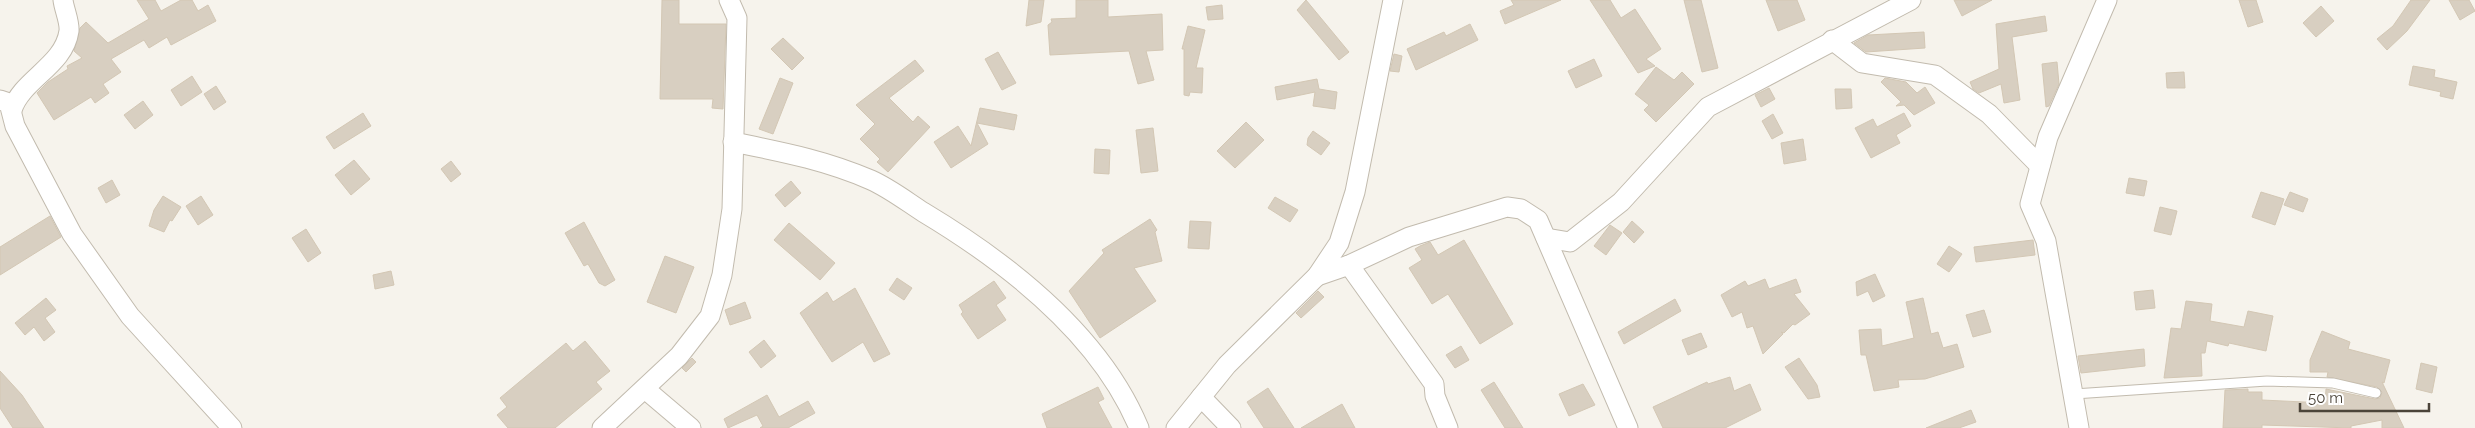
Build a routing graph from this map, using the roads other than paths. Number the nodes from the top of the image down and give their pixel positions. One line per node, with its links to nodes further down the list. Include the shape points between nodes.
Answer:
1 (63, 0): 7 (street, via 69,31 58,56)
2 (730, 0): 8 (street, via 737,18)
3 (1393, 0): 12 (street, via 1355,192 1339,243)
4 (1911, 0): 6 (street)
5 (2106, 0): 9 (street, via 2048,137)
6 (1832, 40): 9 (street, via 1862,63 1935,75 1989,114); 10 (street, via 1708,107 1621,202 1570,242)
7 (6, 105): 17 (street, via 72,234 130,316)
8 (732, 142): 13 (street, via 732,209 722,275 710,316 678,356); 20 (street, via 804,156 873,181 959,233 1056,309 1110,373)
9 (2040, 166): 15 (street, via 2030,204 2046,241)
10 (1546, 238): 11 (street, via 1538,220 1521,209 1506,207 1409,237); 24 (street)
11 (1348, 265): 12 (street); 23 (street, via 1434,384)
12 (1317, 276): 16 (street, via 1227,365)
13 (645, 389): 18 (street); 19 (street)
14 (2376, 393): 15 (lane, via 2333,382 2267,381)
15 (2074, 394): 25 (street)
16 (1201, 397): 21 (street); 22 (street)
17 (232, 428)
18 (602, 428)
19 (691, 428)
20 (1139, 428)
21 (1176, 428)
22 (1231, 428)
23 (1448, 428)
24 (1628, 428)
25 (2079, 428)

